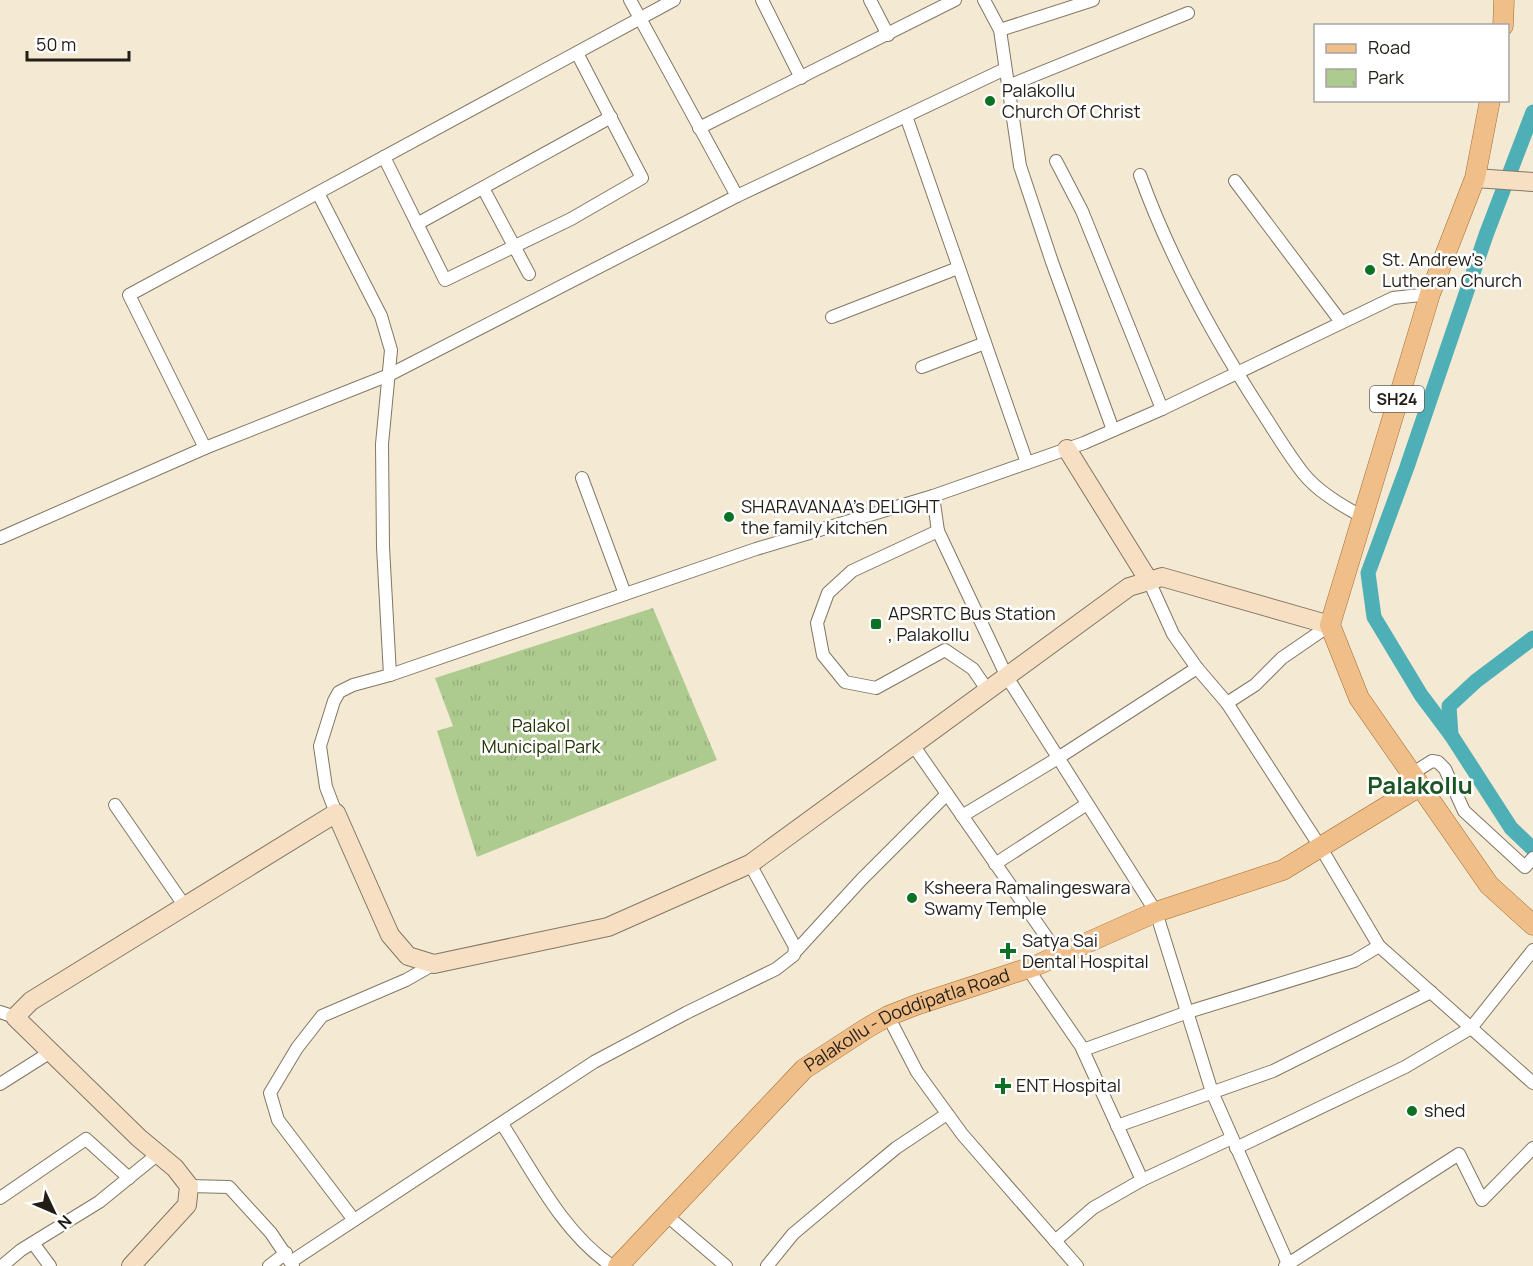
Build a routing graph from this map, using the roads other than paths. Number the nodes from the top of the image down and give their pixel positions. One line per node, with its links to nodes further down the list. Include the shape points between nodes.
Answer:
1 (630, 0): 10 (street)
2 (674, 0): 10 (street)
3 (762, 0): 16 (street)
4 (870, 0): 13 (street)
5 (955, 0): 13 (street)
6 (984, 0): 12 (street)
7 (1094, 0): 12 (street)
8 (1504, 0): 11 (main road)
9 (1188, 13): 17 (street)
10 (640, 18): 14 (street); 21 (street)
11 (1503, 24)
12 (1000, 30): 15 (street)
13 (888, 35): 16 (street)
14 (577, 53): 20 (street); 22 (street)
15 (1005, 69): 17 (street); 19 (street)
16 (801, 78): 21 (street)
17 (1008, 86): 43 (street, via 1020,166)
18 (1490, 102): 25 (main road, SH24)
19 (906, 116): 30 (street); 33 (street)
20 (611, 117): 28 (street); 32 (street, via 642,178)
21 (699, 128): 30 (street)
22 (384, 157): 29 (street); 31 (street)
23 (1056, 161): 42 (street, via 1082,211)
24 (1140, 175): 40 (street, via 1187,282)
25 (1475, 178): 27 (street); 35 (main road, SH24)
26 (1235, 181): 37 (street)
27 (1533, 182)
28 (483, 188): 31 (street); 32 (street)
29 (318, 194): 41 (street, via 381,316 391,350); 44 (street, via 129,295)
30 (737, 196): 41 (street)
31 (417, 224): 32 (street, via 445,280)
32 (515, 246): 34 (street)
33 (958, 268): 36 (street); 38 (street)
34 (529, 274)
35 (1430, 294): 37 (street, via 1393,297); 49 (main road, SH24)
36 (832, 318)
37 (1341, 322): 40 (street)
38 (985, 343): 39 (street); 46 (street)
39 (922, 367)
40 (1236, 373): 42 (street); 49 (street, via 1304,474 1339,504)
41 (389, 375): 44 (street); 56 (street, via 382,455)
42 (1162, 409): 43 (street)
43 (1113, 430): 45 (street)
44 (205, 448): 51 (street)
45 (1067, 449): 46 (street); 52 (street)
46 (1028, 463): 48 (street)
47 (582, 478): 53 (street)
48 (933, 496): 50 (street); 53 (street, via 756,549)
49 (1361, 516): 54 (main road, SH24)
50 (938, 531): 57 (street); 58 (street, via 852,571 828,593 817,623 824,655 845,682 876,688 945,650 973,669)
51 (0, 538)
52 (1149, 581): 54 (street, via 1162,577); 55 (street, via 1173,634); 57 (street, via 1130,587)
53 (625, 594): 56 (street)
54 (1330, 625): 59 (street); 62 (main road, via 1359,698)
55 (1197, 668): 59 (street); 61 (street)
56 (390, 675): 66 (street, via 353,685 339,692 334,701 320,746 326,787)
57 (1007, 677): 58 (street); 61 (street)
58 (988, 690): 60 (street)
59 (1227, 703): 68 (street)
60 (913, 745): 63 (street); 70 (street)
61 (1058, 758): 64 (street); 67 (street)
62 (1416, 780): 68 (main road, Palakollu - Doddipatla Road); 69 (street, via 1432,761 1438,762 1464,811); 74 (main road, via 1489,885)
63 (947, 795): 67 (street); 77 (street)
64 (1087, 804): 71 (street); 73 (street)
65 (115, 805): 72 (street)
66 (336, 813): 72 (street); 79 (street, via 390,935 408,956)
67 (962, 816): 71 (street)
68 (1321, 848): 73 (main road, Palakollu - Doddipatla Road, via 1283,870); 75 (street)
69 (1529, 862)
70 (750, 864): 77 (street); 79 (street, via 608,927)
71 (995, 864): 78 (street)
72 (184, 905): 83 (street)
73 (1156, 912): 78 (main road, Palakollu - Doddipatla Road); 82 (street)
74 (1533, 925)
75 (1379, 945): 81 (street); 82 (street, via 1354,961)
76 (1533, 950): 85 (street)
77 (796, 951): 92 (street, via 776,969 594,1062)
78 (1059, 955): 80 (main road, Palakollu - Doddipatla Road)
79 (434, 964): 102 (street, via 322,1016 270,1093 278,1120)
80 (1028, 969): 84 (main road, Palakollu - Doddipatla Road); 86 (street)
81 (1431, 992): 85 (street); 90 (street, via 1273,1071)
82 (1188, 1012): 86 (street); 90 (street)
83 (7, 1015): 87 (street)
84 (888, 1016): 91 (street, via 917,1072); 101 (main road, Palakollu - Doddipatla Road, via 804,1069)
85 (1472, 1028): 88 (street); 94 (street, via 1405,1067)
86 (1083, 1050): 93 (street)
87 (49, 1053): 89 (street); 96 (street)
88 (1533, 1083)
89 (0, 1084)
90 (1212, 1092): 93 (street); 94 (street)
91 (947, 1114): 103 (street); 113 (street, via 896,1148 793,1234)
92 (502, 1124): 102 (street); 110 (street, via 568,1226)
93 (1117, 1126): 98 (street)
94 (1234, 1143): 98 (street); 115 (street)
95 (1533, 1148): 115 (street, via 1482,1200 1459,1154)
96 (158, 1154): 97 (street); 99 (street)
97 (129, 1178): 100 (street, via 86,1139); 104 (street, via 99,1202)
98 (1142, 1180): 103 (street, via 1093,1208)
99 (189, 1186): 105 (street, via 230,1187); 108 (street, via 187,1205)
100 (0, 1198)
101 (665, 1214): 111 (main road, Palakollu - Doddipatla Road); 112 (street)
102 (354, 1220): 105 (street)
103 (1055, 1241): 114 (street)
104 (33, 1243): 106 (street); 107 (street)
105 (290, 1260): 109 (street)
106 (2, 1266)
107 (50, 1266)
108 (131, 1266)
109 (269, 1266)
110 (612, 1266)
111 (618, 1266)
112 (726, 1266)
113 (767, 1266)
114 (1077, 1266)
115 (1287, 1266)

